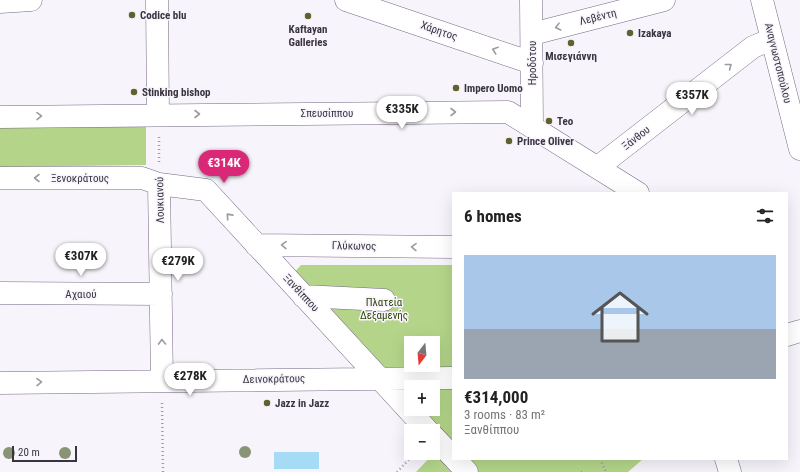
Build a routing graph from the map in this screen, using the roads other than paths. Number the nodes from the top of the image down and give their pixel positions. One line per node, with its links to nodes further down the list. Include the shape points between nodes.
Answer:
1 (31, 0): 7 (street)
2 (157, 0): 11 (street)
3 (346, 0): 10 (street, Χάρητος, one-way to 3)
4 (531, 0): 8 (street, Ηροδότου)
5 (664, 0): 8 (street, Λεβέντη, one-way to 8)
6 (762, 0): 9 (street, Αναγνωστοπούλου)
7 (0, 2)
8 (532, 34): 10 (street, Ηροδότου)
9 (772, 40): 14 (street, Αναγνωστοπούλου); 15 (street, Ξάνθου, one-way to 9, via 753,47)
10 (532, 63): 13 (street, Ηροδότου)
11 (158, 114): 12 (street, Σπευσίππου, one-way to 11); 13 (street, Σπευσίππου, one-way to 13, via 508,112)
12 (0, 117)
13 (532, 126): 15 (street, Σπευσίππου)
14 (800, 148)
15 (598, 167): 18 (street, Σπευσίππου)
16 (0, 178): 17 (street, Ξενοκράτους, one-way to 16, via 142,178)
17 (159, 184): 19 (street, Ξανθίππου, one-way to 17, via 206,190); 22 (street, Λουκιανού)
18 (635, 192)
19 (256, 245): 20 (street, Γλύκωνος, one-way to 19); 23 (street, Ξανθίππου)
20 (452, 247)
21 (0, 293): 22 (street, Αχαιού)
22 (161, 294): 29 (street, Λουκιανού, one-way to 22)
23 (303, 296): 24 (street); 27 (street, Ξανθίππου)
24 (384, 300)
25 (800, 331): 26 (street)
26 (788, 335)
27 (379, 378): 28 (street, Δεινοκράτους); 29 (street, Δεινοκράτους, via 342,387); 31 (street, Ξανθίππου)
28 (452, 378)
29 (162, 381): 30 (street, Δεινοκράτους, one-way to 29)
30 (0, 383)
31 (422, 424)
32 (440, 443): 33 (street)
33 (452, 456)
34 (456, 460): 36 (street)
35 (726, 460): 37 (street)
36 (467, 472)
37 (730, 472)

